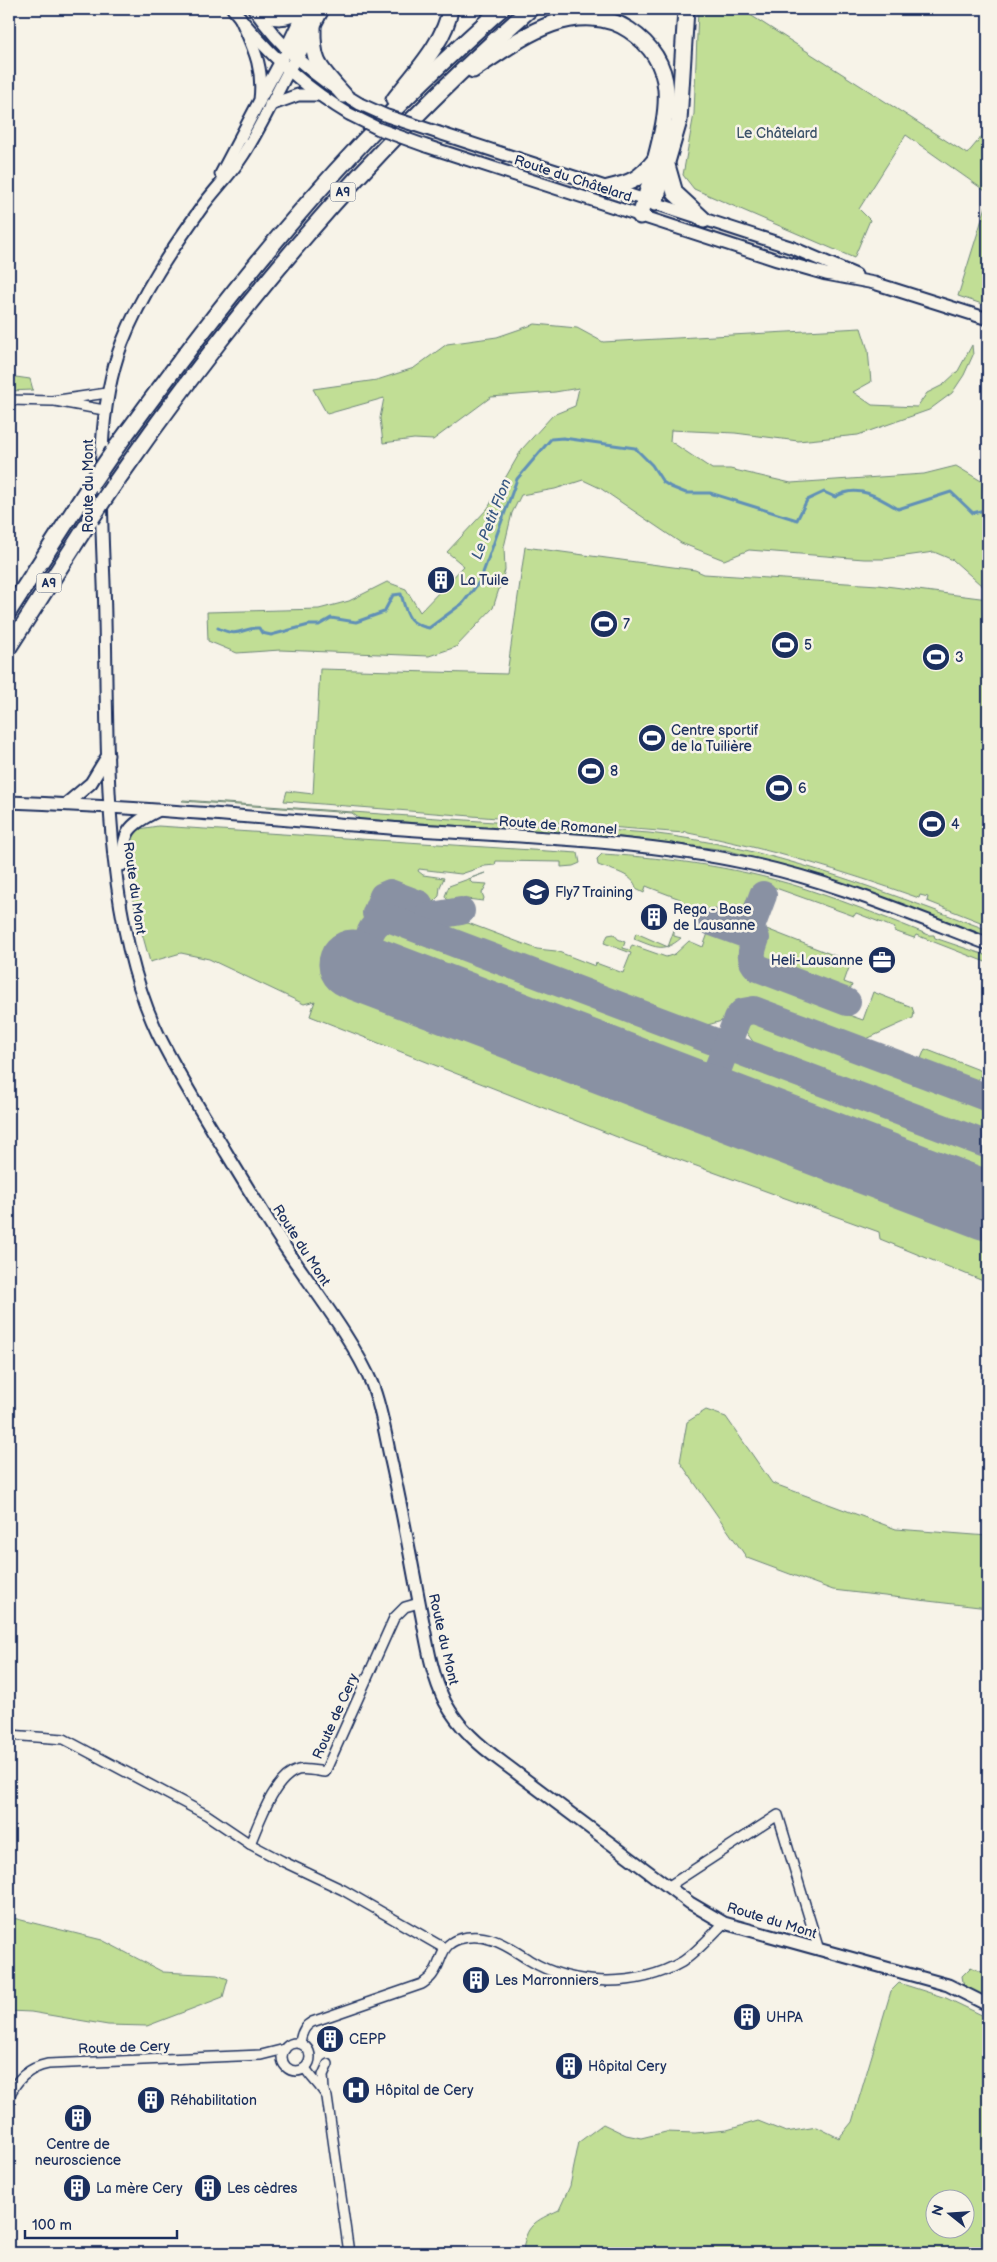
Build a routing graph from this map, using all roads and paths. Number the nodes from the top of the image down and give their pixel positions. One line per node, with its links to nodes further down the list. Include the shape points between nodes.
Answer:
1 (254, 9): 12 (main road, Route du Châtelard)
2 (259, 9): 3 (highway, via 284,17)
3 (300, 9)
4 (307, 9): 12 (highway)
5 (321, 9): 11 (highway)
6 (450, 9): 18 (highway, via 438,39)
7 (501, 9): 18 (highway, A9)
8 (530, 9): 14 (highway, A9)
9 (686, 9): 19 (highway, via 681,105 675,138)
10 (236, 13): 13 (main road, Route du Châtelard); 17 (main road, Route du Mont, via 260,65)
11 (313, 26): 12 (highway); 15 (highway, via 317,64)
12 (292, 53): 13 (main road, Route du Mont); 15 (main road, Route du Châtelard)
13 (284, 66): 16 (main road, Route du Châtelard); 17 (main road, Route du Mont)
14 (442, 89): 19 (highway, via 542,28 579,18 615,23 645,43 664,74 667,111); 31 (highway, A9, bridge, via 280,264 179,393 113,486)
15 (344, 95): 20 (main road, Route du Châtelard, bridge, via 387,116)
16 (319, 96): 17 (main road, via 298,95); 22 (main road, Route du Châtelard, bridge, via 387,132)
17 (265, 102): 26 (main road, Route du Mont, via 242,157 204,204 136,312 121,346)
18 (361, 144): 30 (highway, A9, bridge, via 234,290 164,382 91,484)
19 (661, 162): 20 (highway, via 639,178); 21 (highway); 23 (highway, via 675,193)
20 (608, 188): 21 (main road, Route du Châtelard)
21 (650, 202): 22 (highway); 23 (main road, Route du Châtelard)
22 (645, 218): 24 (main road, Route du Châtelard, via 804,268)
23 (704, 220): 24 (main road, Route du Châtelard, via 793,248)
24 (874, 283): 25 (main road, Route du Châtelard)
25 (988, 319)
26 (107, 393): 28 (street); 29 (main road, Route du Mont)
27 (9, 400): 28 (street)
28 (52, 401): 29 (street)
29 (104, 410): 32 (main road, Route du Mont)
30 (9, 611)
31 (9, 647)
32 (108, 755): 34 (main road, via 94,779); 35 (main road, Route du Mont)
33 (9, 802): 34 (main road, Route de Romanel)
34 (66, 804): 35 (main road, Route de Romanel)
35 (111, 807): 36 (main road, Route de Romanel); 37 (main road, Route du Mont)
36 (159, 810): 37 (main road, via 127,831 122,852); 38 (main road, Route de Romanel, via 677,850 798,876)
37 (120, 899): 39 (main road, Route du Mont, via 140,989 174,1064 277,1236 363,1365 373,1388 401,1503)
38 (988, 944)
39 (419, 1603): 41 (street, Route de Cery, via 405,1607 394,1618 325,1772 299,1769 284,1778 265,1807); 42 (main road, Route du Mont, via 440,1691 467,1733)
40 (9, 1735): 41 (street, via 64,1739 207,1815)
41 (250, 1844): 44 (street, via 343,1890)
42 (670, 1886): 43 (main road, Route du Mont); 45 (street, via 778,1815)
43 (724, 1924): 44 (street, via 684,1960 664,1971 602,1981 572,1978 550,1971 482,1936 459,1939); 45 (main road, Route du Mont)
44 (444, 1948): 47 (street, via 434,1973 422,1984 312,2022 306,2025)
45 (819, 1950): 46 (main road, Route du Mont, via 948,1985)
46 (988, 2005)
47 (300, 2043): 48 (street); 50 (street, via 310,2055)
48 (285, 2049): 50 (street, via 282,2061 287,2068 298,2071); 52 (street, Route de Cery, via 261,2055 48,2064 28,2071 14,2084)
49 (328, 2064): 51 (street, via 323,2075)
50 (305, 2068): 51 (street, via 312,2080)
51 (324, 2090): 53 (street, via 334,2138)
52 (9, 2097)
53 (349, 2253)

